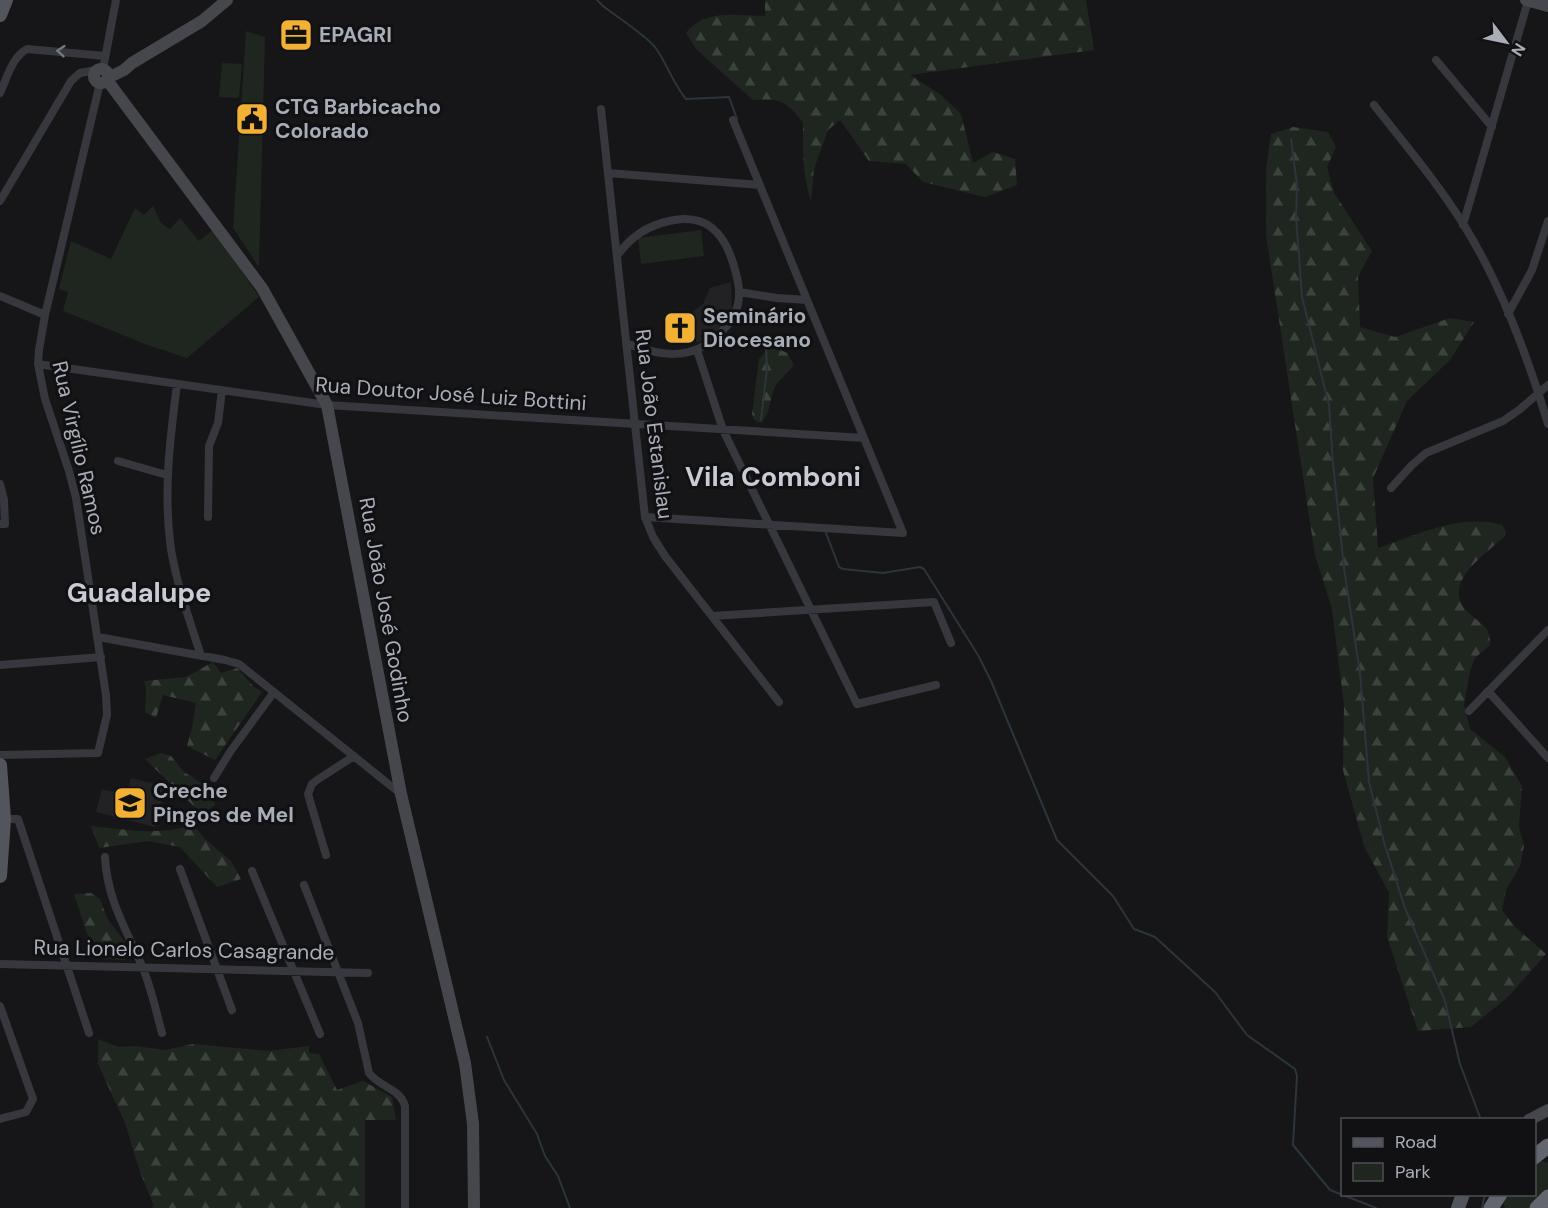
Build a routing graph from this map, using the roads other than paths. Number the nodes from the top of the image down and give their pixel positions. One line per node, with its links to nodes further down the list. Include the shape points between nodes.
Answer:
1 (6, 0): 6 (main road)
2 (116, 0): 8 (street, Rua Virgílio Ramos)
3 (227, 0): 8 (street, via 202,21 132,63)
4 (1527, 0): 5 (street); 13 (street)
5 (1548, 6)
6 (0, 15)
7 (1436, 60): 13 (street)
8 (103, 73): 9 (street, one-way to 9, via 32,49 18,55); 16 (street, via 80,73 71,81); 24 (street, Rua Virgílio Ramos); 32 (street, Rua João José Godinho, via 262,288)
9 (0, 93)
10 (1374, 105): 18 (street)
11 (601, 109): 14 (street, Rua João Estanislau)
12 (733, 120): 15 (street)
13 (1492, 127): 18 (street)
14 (608, 173): 15 (street); 19 (street, Rua João Estanislau)
15 (760, 184): 22 (street)
16 (0, 201)
17 (1548, 221): 23 (street, via 1532,270)
18 (1463, 225): 23 (street)
19 (616, 256): 20 (street, via 648,228 675,220 699,221 723,239); 25 (street, Rua João Estanislau)
20 (739, 292): 22 (street); 26 (street, via 730,322 716,338)
21 (0, 296): 24 (street)
22 (807, 300): 36 (street)
23 (1508, 314): 31 (street)
24 (45, 315): 27 (street, Rua Virgílio Ramos)
25 (626, 343): 26 (street, via 668,355); 33 (street, Rua João Estanislau)
26 (697, 350): 35 (street)
27 (38, 364): 28 (street, Rua Doutor José Luiz Bottini); 48 (street, Rua Virgílio Ramos, via 49,416 73,485)
28 (177, 384): 30 (street, Rua Doutor José Luiz Bottini); 38 (street)
29 (1548, 385): 31 (street)
30 (222, 390): 32 (street, Rua Doutor José Luiz Bottini); 41 (street, via 218,423 208,446)
31 (1539, 394): 34 (street); 40 (street, via 1503,421 1426,453)
32 (327, 405): 33 (street, Rua Doutor José Luiz Bottini); 65 (street, Rua João José Godinho)
33 (634, 424): 35 (street, Rua Doutor José Luiz Bottini); 42 (street, Rua João Estanislau)
34 (1548, 424)
35 (723, 430): 36 (street, Rua Doutor José Luiz Bottini); 44 (street)
36 (864, 438): 44 (street, via 903,533)
37 (118, 461): 38 (street)
38 (167, 475): 50 (street, via 171,551)
39 (0, 484): 43 (street, via 4,500)
40 (1390, 488)
41 (208, 517)
42 (645, 517): 44 (street); 46 (street, Rua João Estanislau, via 659,548)
43 (2, 524)
44 (770, 525): 45 (street)
45 (811, 610): 46 (street); 49 (street, via 934,602); 53 (street, via 857,704)
46 (712, 616): 56 (street, Rua João Estanislau)
47 (1548, 630): 54 (street)
48 (98, 637): 50 (street); 51 (street, Rua Virgílio Ramos)
49 (951, 643)
50 (201, 656): 55 (street, via 238,664)
51 (101, 657): 52 (street); 60 (street, Rua Virgílio Ramos, via 107,715 98,753)
52 (0, 665)
53 (936, 685)
54 (1488, 691): 57 (street); 59 (street)
55 (274, 692): 61 (street); 64 (street)
56 (779, 702)
57 (1469, 711)
58 (1548, 741): 59 (street)
59 (1540, 749): 62 (street)
60 (0, 755)
61 (354, 756): 65 (street); 67 (street, via 312,784 308,794)
62 (1548, 758)
63 (0, 765): 66 (main road)
64 (214, 778)
65 (402, 794): 89 (street, Rua João José Godinho, via 465,1063 473,1124)
66 (4, 819): 71 (main road); 74 (street, via 18,819)
67 (326, 855)
68 (105, 857): 75 (street, via 121,923)
69 (180, 869): 76 (street)
70 (252, 871): 77 (street)
71 (0, 876)
72 (304, 885): 78 (street)
73 (0, 964): 74 (street, Rua Lionelo Carlos Casagrande)
74 (66, 966): 75 (street, Rua Lionelo Carlos Casagrande); 83 (street)
75 (143, 967): 76 (street, Rua Lionelo Carlos Casagrande); 82 (street)
76 (217, 969): 77 (street, Rua Lionelo Carlos Casagrande); 81 (street)
77 (294, 971): 78 (street, Rua Lionelo Carlos Casagrande); 84 (street)
78 (338, 972): 79 (street, Rua Lionelo Carlos Casagrande); 88 (street, via 360,1029 369,1073 403,1099 405,1106)
79 (368, 973)
80 (0, 1006): 87 (street, via 32,1094 32,1104 26,1112)
81 (232, 1010)
82 (162, 1033)
83 (89, 1034)
84 (320, 1034)
85 (1548, 1110): 86 (street)
86 (1531, 1118)
87 (0, 1119)
88 (405, 1208)
89 (474, 1208)

